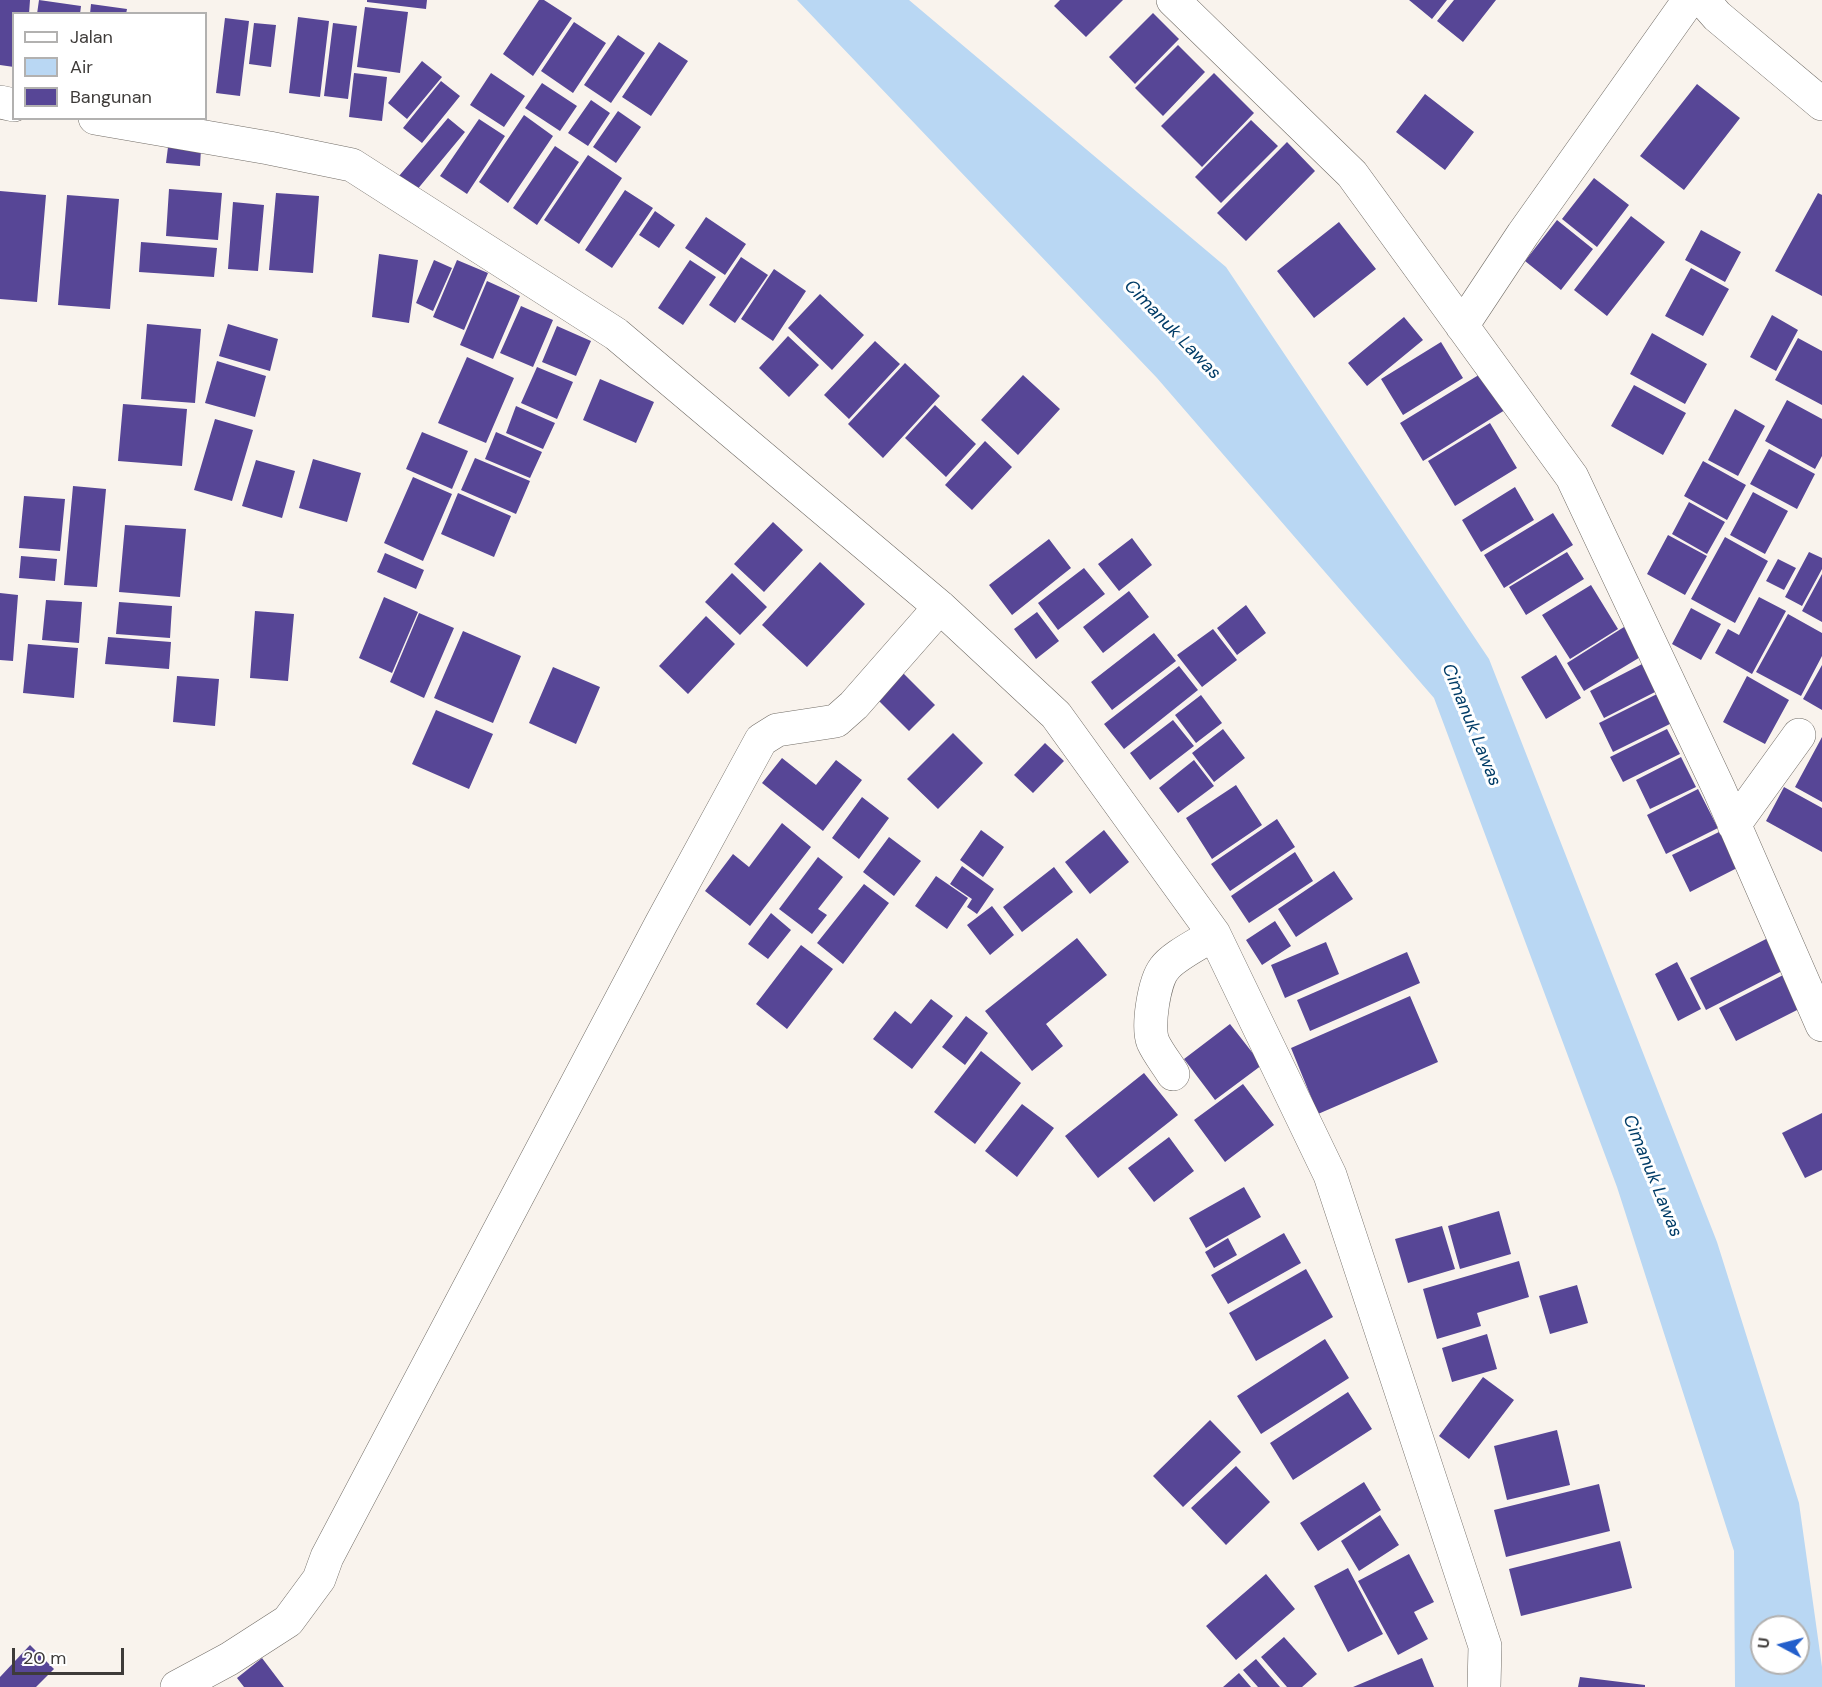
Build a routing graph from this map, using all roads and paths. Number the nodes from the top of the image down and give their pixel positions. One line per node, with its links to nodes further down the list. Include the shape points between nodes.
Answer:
1 (1173, 0): 6 (street, via 1352,174)
2 (1689, 0): 6 (street, via 1522,234)
3 (1703, 0): 4 (street)
4 (1822, 104)
5 (108, 120): 7 (street, via 352,165 616,334)
6 (1462, 326): 9 (street, via 1572,477)
7 (940, 607): 10 (street, via 1056,715); 13 (street, via 836,721 777,730 761,740 349,1515 319,1579 288,1621)
8 (1800, 735): 9 (street)
9 (1734, 825): 11 (street)
10 (1214, 934): 12 (street, via 1163,969 1154,999 1152,1040); 14 (street, via 1330,1175 1485,1646)
11 (1822, 1025)
12 (1173, 1074)
13 (177, 1687)
14 (1484, 1687)

